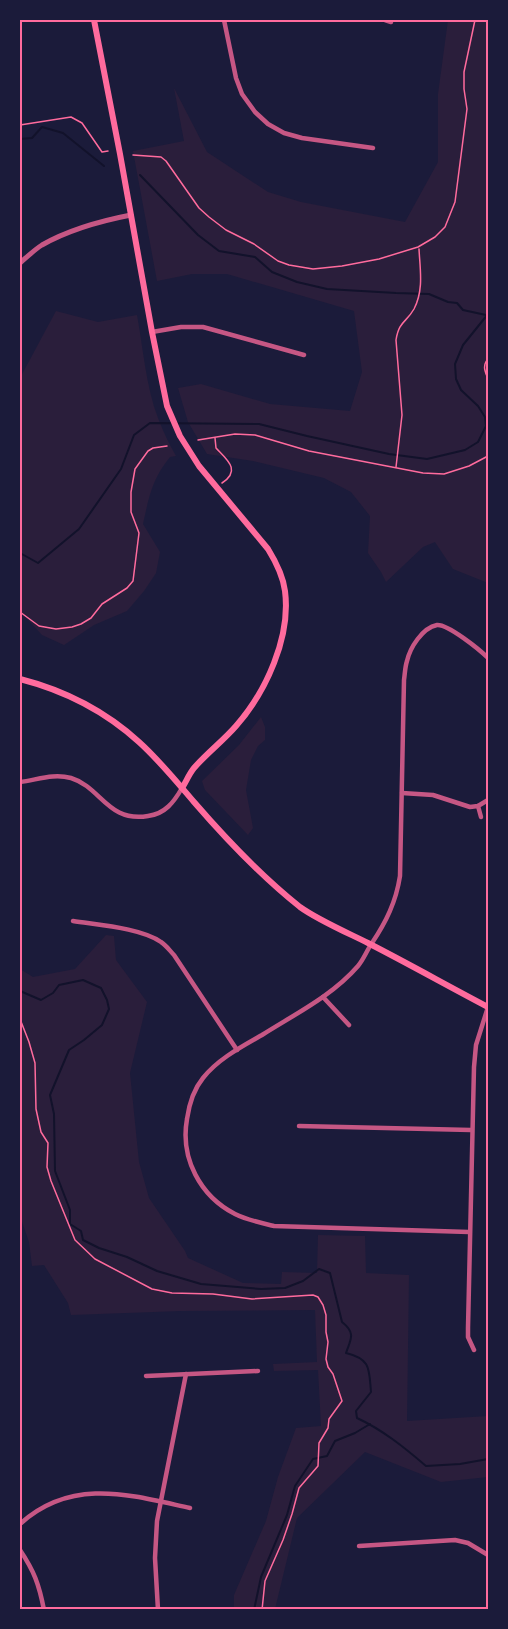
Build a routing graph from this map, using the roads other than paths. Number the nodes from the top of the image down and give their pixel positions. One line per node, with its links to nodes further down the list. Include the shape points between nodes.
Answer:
1 (94, 20): 4 (main road)
2 (224, 20): 3 (street, via 242,94 268,124 302,138)
3 (374, 148)
4 (132, 215): 5 (street, via 81,227 40,246); 6 (main road)
5 (20, 263)
6 (152, 332): 7 (street, via 203,327); 13 (main road, via 174,424 188,449 257,534 276,563 285,592 278,651 266,682 235,727 193,769)
7 (304, 355)
8 (435, 617): 9 (street)
9 (436, 625): 10 (street, via 448,628); 14 (street, via 419,638 407,660 403,686)
10 (489, 658)
11 (20, 679): 13 (main road, via 77,699 100,712 138,741)
12 (20, 782): 13 (street, via 56,776 70,778 130,817 165,810)
13 (182, 788): 19 (main road, via 254,865 302,908)
14 (402, 793): 16 (street, via 433,795); 19 (street, via 397,891 388,917)
15 (489, 800): 16 (street)
16 (478, 806): 17 (street)
17 (481, 817)
18 (73, 921): 23 (street, via 134,931 164,943)
19 (370, 945): 20 (street, via 360,964); 21 (main road)
20 (323, 997): 22 (street); 23 (street)
21 (489, 1007): 25 (street, via 476,1045)
22 (349, 1025)
23 (237, 1050): 26 (street, via 204,1076 189,1108 186,1127 190,1162 199,1183 214,1200 234,1214 274,1226)
24 (299, 1126): 25 (street)
25 (471, 1130): 26 (street)
26 (469, 1232): 27 (street, via 468,1337)
27 (474, 1350)
28 (258, 1371): 29 (street)
29 (186, 1374): 30 (street); 31 (street)
30 (146, 1376)
31 (160, 1502): 32 (street); 33 (street, via 118,1494 86,1494 52,1503); 38 (street, via 155,1558)
32 (190, 1508)
33 (20, 1524)
34 (359, 1546): 36 (street, via 455,1540)
35 (20, 1550): 37 (street, via 32,1568)
36 (489, 1556)
37 (44, 1610)
38 (158, 1610)

